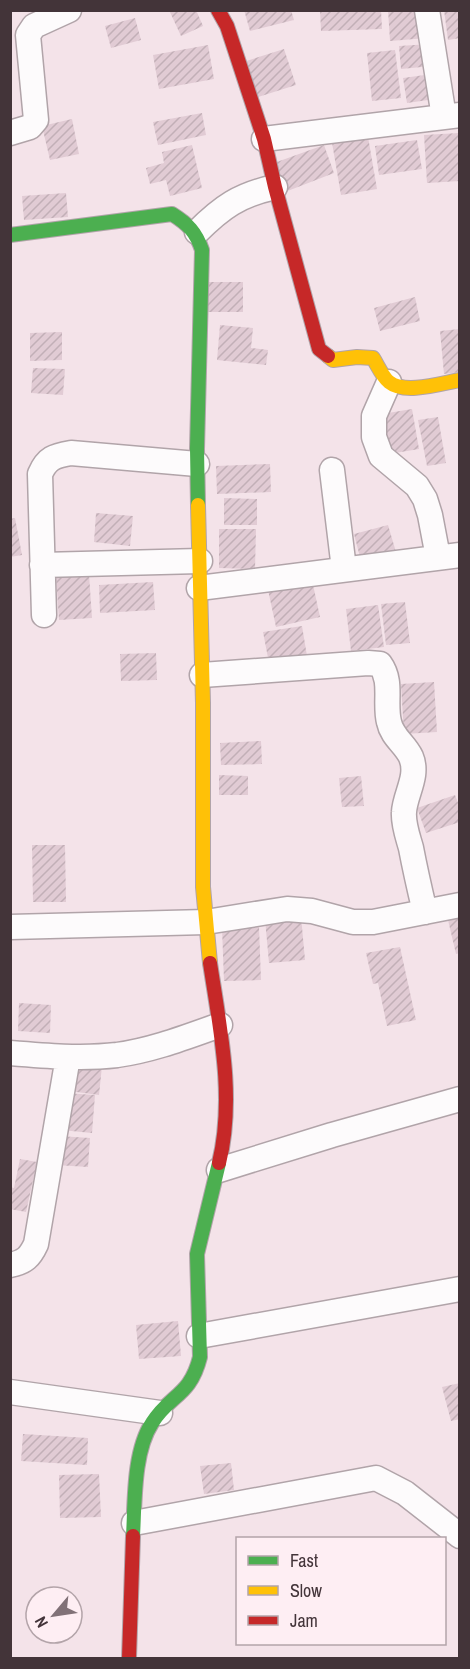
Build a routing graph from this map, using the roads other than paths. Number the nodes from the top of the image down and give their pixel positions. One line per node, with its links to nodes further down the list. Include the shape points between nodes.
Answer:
1 (69, 10): 4 (street)
2 (218, 10): 7 (street, via 227,26)
3 (427, 10): 5 (street)
4 (30, 18): 6 (street, via 28,42 36,120 30,127)
5 (452, 116): 7 (street)
6 (10, 132)
7 (264, 139): 8 (street)
8 (275, 187): 9 (street, via 231,202); 12 (street, via 319,349 333,360 373,358)
9 (197, 232): 10 (street, via 172,214); 13 (street, via 202,250)
10 (10, 235)
11 (459, 380): 12 (street, via 411,388 398,388)
12 (389, 382): 15 (street, via 374,416 374,437 381,456 417,486)
13 (197, 464): 16 (street); 17 (street, via 71,453 56,455 45,462 40,474)
14 (332, 470): 18 (street)
15 (449, 556): 18 (street)
16 (200, 561): 17 (street); 19 (street)
17 (42, 565): 20 (street)
18 (344, 569): 19 (street)
19 (199, 588): 21 (street)
20 (44, 615)
21 (202, 675): 23 (street, via 380,664 388,683 388,721 411,758 405,823); 24 (street)
22 (459, 905): 23 (street)
23 (425, 912): 24 (street, via 353,922 287,909)
24 (206, 922): 25 (street); 26 (street)
25 (10, 927)
26 (220, 1025): 28 (street, via 118,1055); 30 (street, via 226,1109)
27 (10, 1053): 28 (street)
28 (68, 1056): 31 (street, via 36,1244 30,1257)
29 (459, 1099): 30 (street)
30 (219, 1170): 33 (street, via 197,1254)
31 (10, 1265)
32 (459, 1288): 33 (street)
33 (199, 1336): 35 (street, via 198,1371 180,1396)
34 (10, 1392): 35 (street)
35 (160, 1413): 36 (street, via 147,1430 139,1455)
36 (134, 1523): 37 (street, via 376,1478 405,1493); 38 (street)
37 (459, 1536)
38 (129, 1659)

